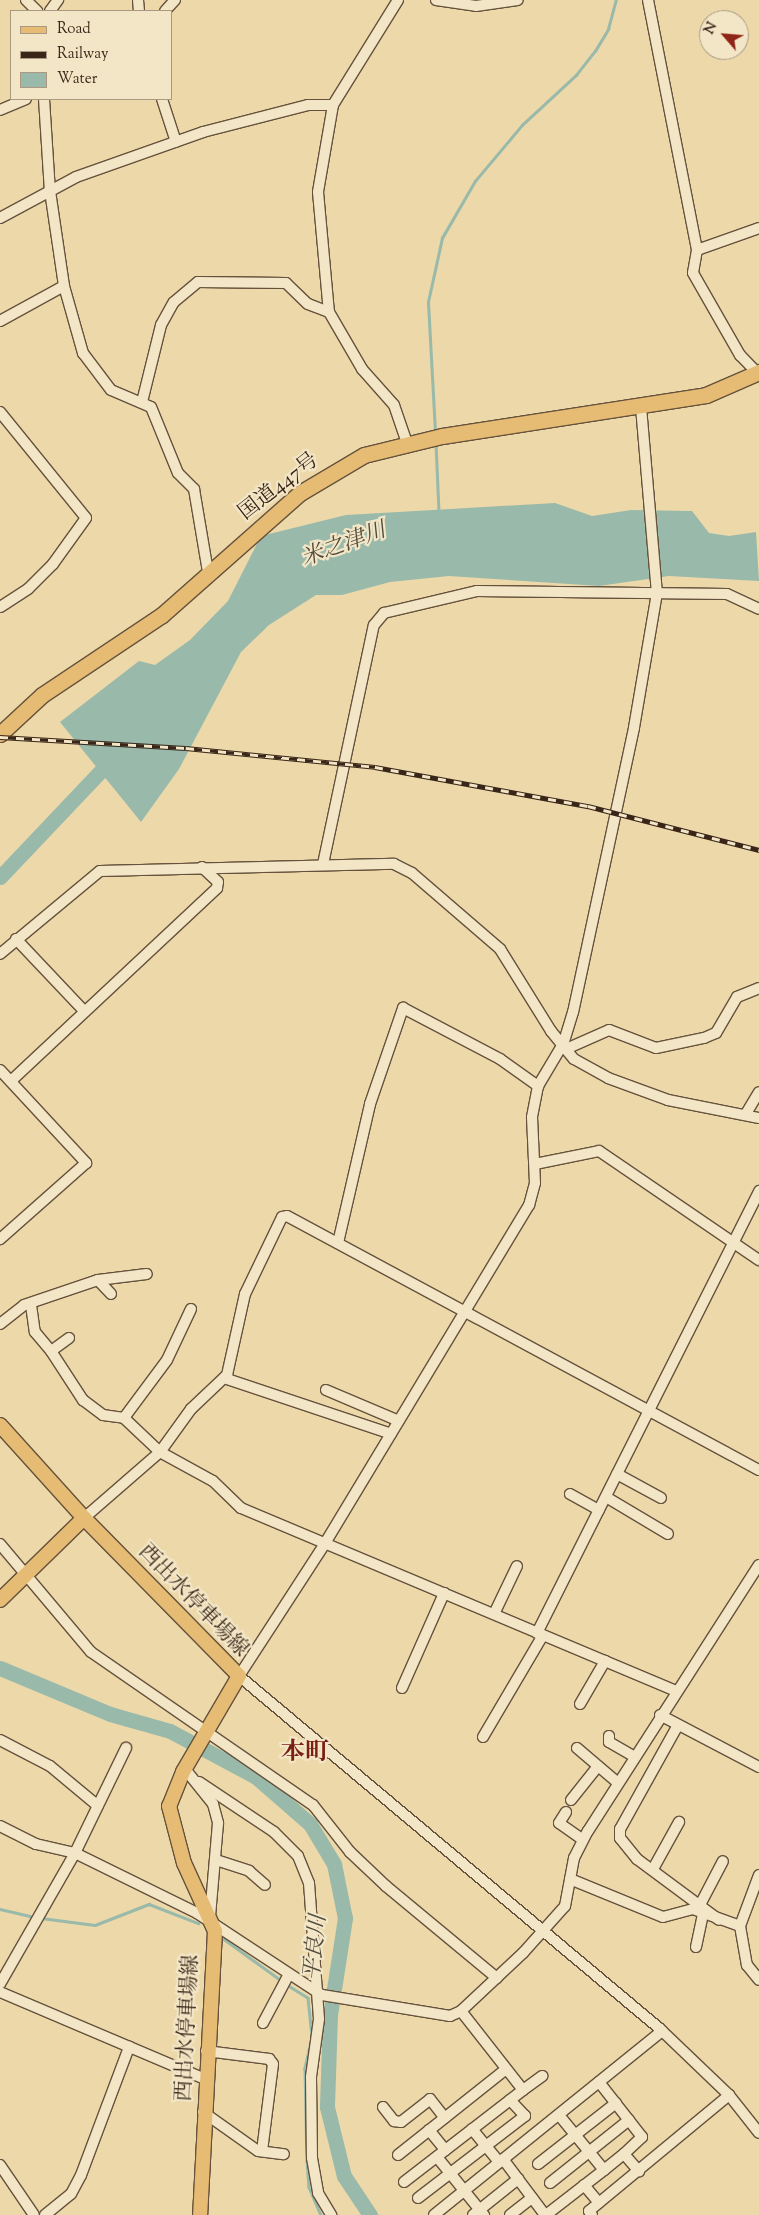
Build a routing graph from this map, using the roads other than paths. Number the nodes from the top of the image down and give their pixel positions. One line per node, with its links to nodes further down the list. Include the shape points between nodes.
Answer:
1 (26, 0): 7 (street)
2 (175, 0): 8 (street)
3 (398, 0): 12 (street)
4 (436, 0): 5 (street, via 476,6)
5 (518, 0)
6 (648, 0): 18 (street)
7 (36, 10)
8 (166, 10)
9 (24, 100): 13 (street)
10 (44, 100): 15 (street)
11 (162, 100): 14 (street)
12 (333, 105): 14 (street, via 308,105); 20 (street, via 318,192)
13 (0, 110)
14 (176, 142): 15 (street)
15 (50, 191): 16 (street); 19 (street)
16 (0, 218)
17 (759, 228): 18 (street)
18 (697, 250): 22 (street, via 693,273 740,355)
19 (64, 286): 21 (street); 23 (street, via 83,353 96,376 111,390)
20 (330, 312): 23 (street, via 308,304 286,283 198,282 174,302 161,325); 26 (street, via 362,369 394,405)
21 (0, 320)
22 (758, 374): 24 (highway, 国道447号, via 706,395)
23 (142, 402): 27 (street, via 151,407 178,473 194,489)
24 (641, 407): 26 (highway, 国道447号); 28 (street, via 651,494)
25 (0, 412): 29 (street, via 86,518 53,564 28,589)
26 (407, 443): 27 (highway, 国道447号, via 364,455 300,492)
27 (208, 572): 31 (highway, 国道447号, via 162,615)
28 (657, 594): 30 (street, via 727,594); 33 (street, via 478,591 384,613 374,625); 39 (street, via 634,728)
29 (0, 606)
30 (759, 610)
31 (8, 720): 32 (highway, 国道447号)
32 (0, 734)
33 (323, 864): 34 (street); 39 (street, via 384,863 412,873 500,949)
34 (202, 867): 35 (street, via 100,871); 38 (street, via 218,882 217,888)
35 (16, 939): 36 (street); 38 (street)
36 (0, 954)
37 (759, 988): 39 (street, via 737,997 721,1027 704,1038 656,1048 610,1030)
38 (85, 1012): 41 (street)
39 (564, 1046): 42 (street); 44 (street, via 574,1059 608,1078 668,1100)
40 (0, 1070): 41 (street)
41 (12, 1080): 48 (street, via 86,1163)
42 (538, 1086): 46 (street, via 532,1117); 50 (street, via 500,1059 403,1008 370,1104)
43 (759, 1092): 44 (street)
44 (747, 1112): 45 (street)
45 (759, 1118)
46 (535, 1164): 49 (street, via 599,1151); 57 (street, via 530,1205)
47 (759, 1191): 49 (street)
48 (0, 1239)
49 (734, 1241): 51 (street); 63 (street)
50 (338, 1243): 57 (street); 61 (street, via 287,1216 282,1217 246,1294)
51 (759, 1260)
52 (148, 1274): 53 (street)
53 (98, 1280): 54 (street); 55 (street)
54 (111, 1294)
55 (31, 1305): 58 (street); 60 (street, via 35,1332)
56 (191, 1310): 64 (street, via 167,1360)
57 (466, 1310): 63 (street); 65 (street)
58 (0, 1324)
59 (69, 1338): 60 (street)
60 (51, 1351): 64 (street, via 83,1400 103,1415)
61 (224, 1378): 67 (street); 68 (street, via 191,1409)
62 (326, 1390): 65 (street)
63 (650, 1409): 69 (street); 70 (street)
64 (124, 1418): 68 (street)
65 (399, 1421): 67 (street)
66 (0, 1425): 75 (main road, 西出水停車場線)
67 (391, 1434): 77 (street)
68 (160, 1452): 75 (street); 77 (street, via 213,1481 241,1508)
69 (759, 1470)
70 (617, 1474): 72 (street); 73 (street)
71 (570, 1494): 74 (street)
72 (606, 1497): 74 (street); 76 (street)
73 (661, 1498)
74 (599, 1510): 85 (street)
75 (84, 1518): 81 (main road); 87 (main road, 西出水停車場線)
76 (668, 1534)
77 (326, 1542): 82 (street); 87 (street)
78 (0, 1544): 81 (street)
79 (759, 1565): 89 (street)
80 (517, 1566): 84 (street)
81 (28, 1573): 83 (main road); 93 (street, via 55,1612 91,1652 143,1691)
82 (444, 1593): 84 (street); 88 (street)
83 (0, 1600)
84 (494, 1614): 85 (street)
85 (540, 1634): 86 (street); 95 (street)
86 (605, 1661): 89 (street); 90 (street)
87 (238, 1676): 93 (main road, 西出水停車場線); 121 (street)
88 (402, 1688)
89 (675, 1690): 91 (street)
90 (580, 1704)
91 (660, 1715): 92 (street); 99 (street)
92 (678, 1725): 101 (street); 114 (street, via 620,1829 620,1838)
93 (210, 1730): 102 (main road, 西出水停車場線); 124 (street, via 313,1805 350,1852 386,1886)
94 (609, 1736): 99 (street, via 609,1742)
95 (483, 1737)
96 (0, 1740): 106 (street, via 50,1766)
97 (126, 1748): 106 (street)
98 (577, 1748): 100 (street)
99 (634, 1757): 103 (street)
100 (598, 1766): 103 (street); 105 (street)
101 (759, 1767)
102 (185, 1769): 104 (street); 119 (main road, 西出水停車場線, via 169,1806 172,1827)
103 (620, 1781): 110 (street)
104 (199, 1782): 112 (street, via 218,1823); 128 (street, via 274,1832 298,1856 309,1883)
105 (571, 1800)
106 (98, 1806): 111 (street)
107 (566, 1812): 110 (street, via 559,1823)
108 (679, 1822): 114 (street)
109 (0, 1826): 111 (street, via 36,1844)
110 (582, 1840): 116 (street)
111 (74, 1853): 119 (street); 126 (street)
112 (216, 1860): 117 (street, via 249,1871); 119 (street)
113 (723, 1861): 118 (street)
114 (653, 1870): 118 (street)
115 (759, 1875): 120 (street)
116 (570, 1879): 118 (street, via 663,1917); 121 (street, via 565,1906)
117 (265, 1885)
118 (702, 1908): 120 (street, via 719,1920); 122 (street)
119 (209, 1921): 123 (street); 133 (main road, 西出水停車場線, via 214,1932)
120 (740, 1926): 125 (street, via 746,1965)
121 (544, 1932): 124 (street); 131 (street)
122 (696, 1947)
123 (287, 1977): 128 (street); 130 (street)
124 (497, 1978): 129 (street)
125 (759, 1980)
126 (0, 1984)
127 (0, 1992): 132 (street)
128 (319, 1994): 129 (street, via 450,2016); 178 (street, via 311,2077 312,2158 318,2193)
129 (461, 2011): 134 (street)
130 (263, 2023)
131 (662, 2031): 137 (street); 139 (street)
132 (129, 2047): 136 (street); 176 (street, via 81,2175 71,2194)
133 (206, 2051): 136 (main road, 西出水停車場線); 153 (street, via 268,2059 273,2064)
134 (506, 2069): 138 (street); 145 (street)
135 (542, 2076): 138 (street)
136 (205, 2079): 143 (main road, 西出水停車場線)
137 (600, 2082): 141 (street); 144 (street)
138 (523, 2090): 140 (street)
139 (729, 2095): 149 (street); 163 (street)
140 (510, 2100): 147 (street); 151 (street, via 525,2116)
141 (616, 2103): 146 (street); 150 (street)
142 (383, 2107): 145 (street, via 394,2121 402,2122 430,2099)
143 (204, 2112): 153 (street); 177 (main road, 西出水停車場線)
144 (559, 2114): 150 (street); 159 (street)
145 (445, 2118): 148 (street)
146 (629, 2120): 154 (street); 156 (street, via 642,2137)
147 (472, 2129): 151 (street); 152 (street)
148 (429, 2130): 152 (street); 157 (street)
149 (759, 2133)
150 (575, 2135): 154 (street); 160 (street)
151 (486, 2146): 159 (street); 164 (street)
152 (446, 2150): 158 (street)
153 (262, 2151): 155 (street)
154 (589, 2152): 162 (street); 167 (street)
155 (284, 2154)
156 (624, 2154): 162 (street); 163 (street)
157 (398, 2155)
158 (436, 2157): 164 (street); 166 (street)
159 (501, 2161): 165 (street); 169 (street)
160 (538, 2164)
161 (0, 2165): 175 (street)
162 (604, 2170): 168 (street)
163 (639, 2171): 172 (street)
164 (450, 2174): 169 (street); 170 (street)
165 (518, 2179): 171 (street); 173 (street)
166 (404, 2182)
167 (550, 2183)
168 (584, 2185): 172 (street); 181 (street)
169 (465, 2190): 173 (street); 179 (street)
170 (418, 2198)
171 (532, 2198): 180 (street); 181 (street)
172 (599, 2203): 174 (street)
173 (479, 2213)
174 (588, 2214)
175 (34, 2215)
176 (44, 2215)
177 (200, 2215)
178 (331, 2215)
179 (434, 2215)
180 (510, 2215)
181 (546, 2215)

